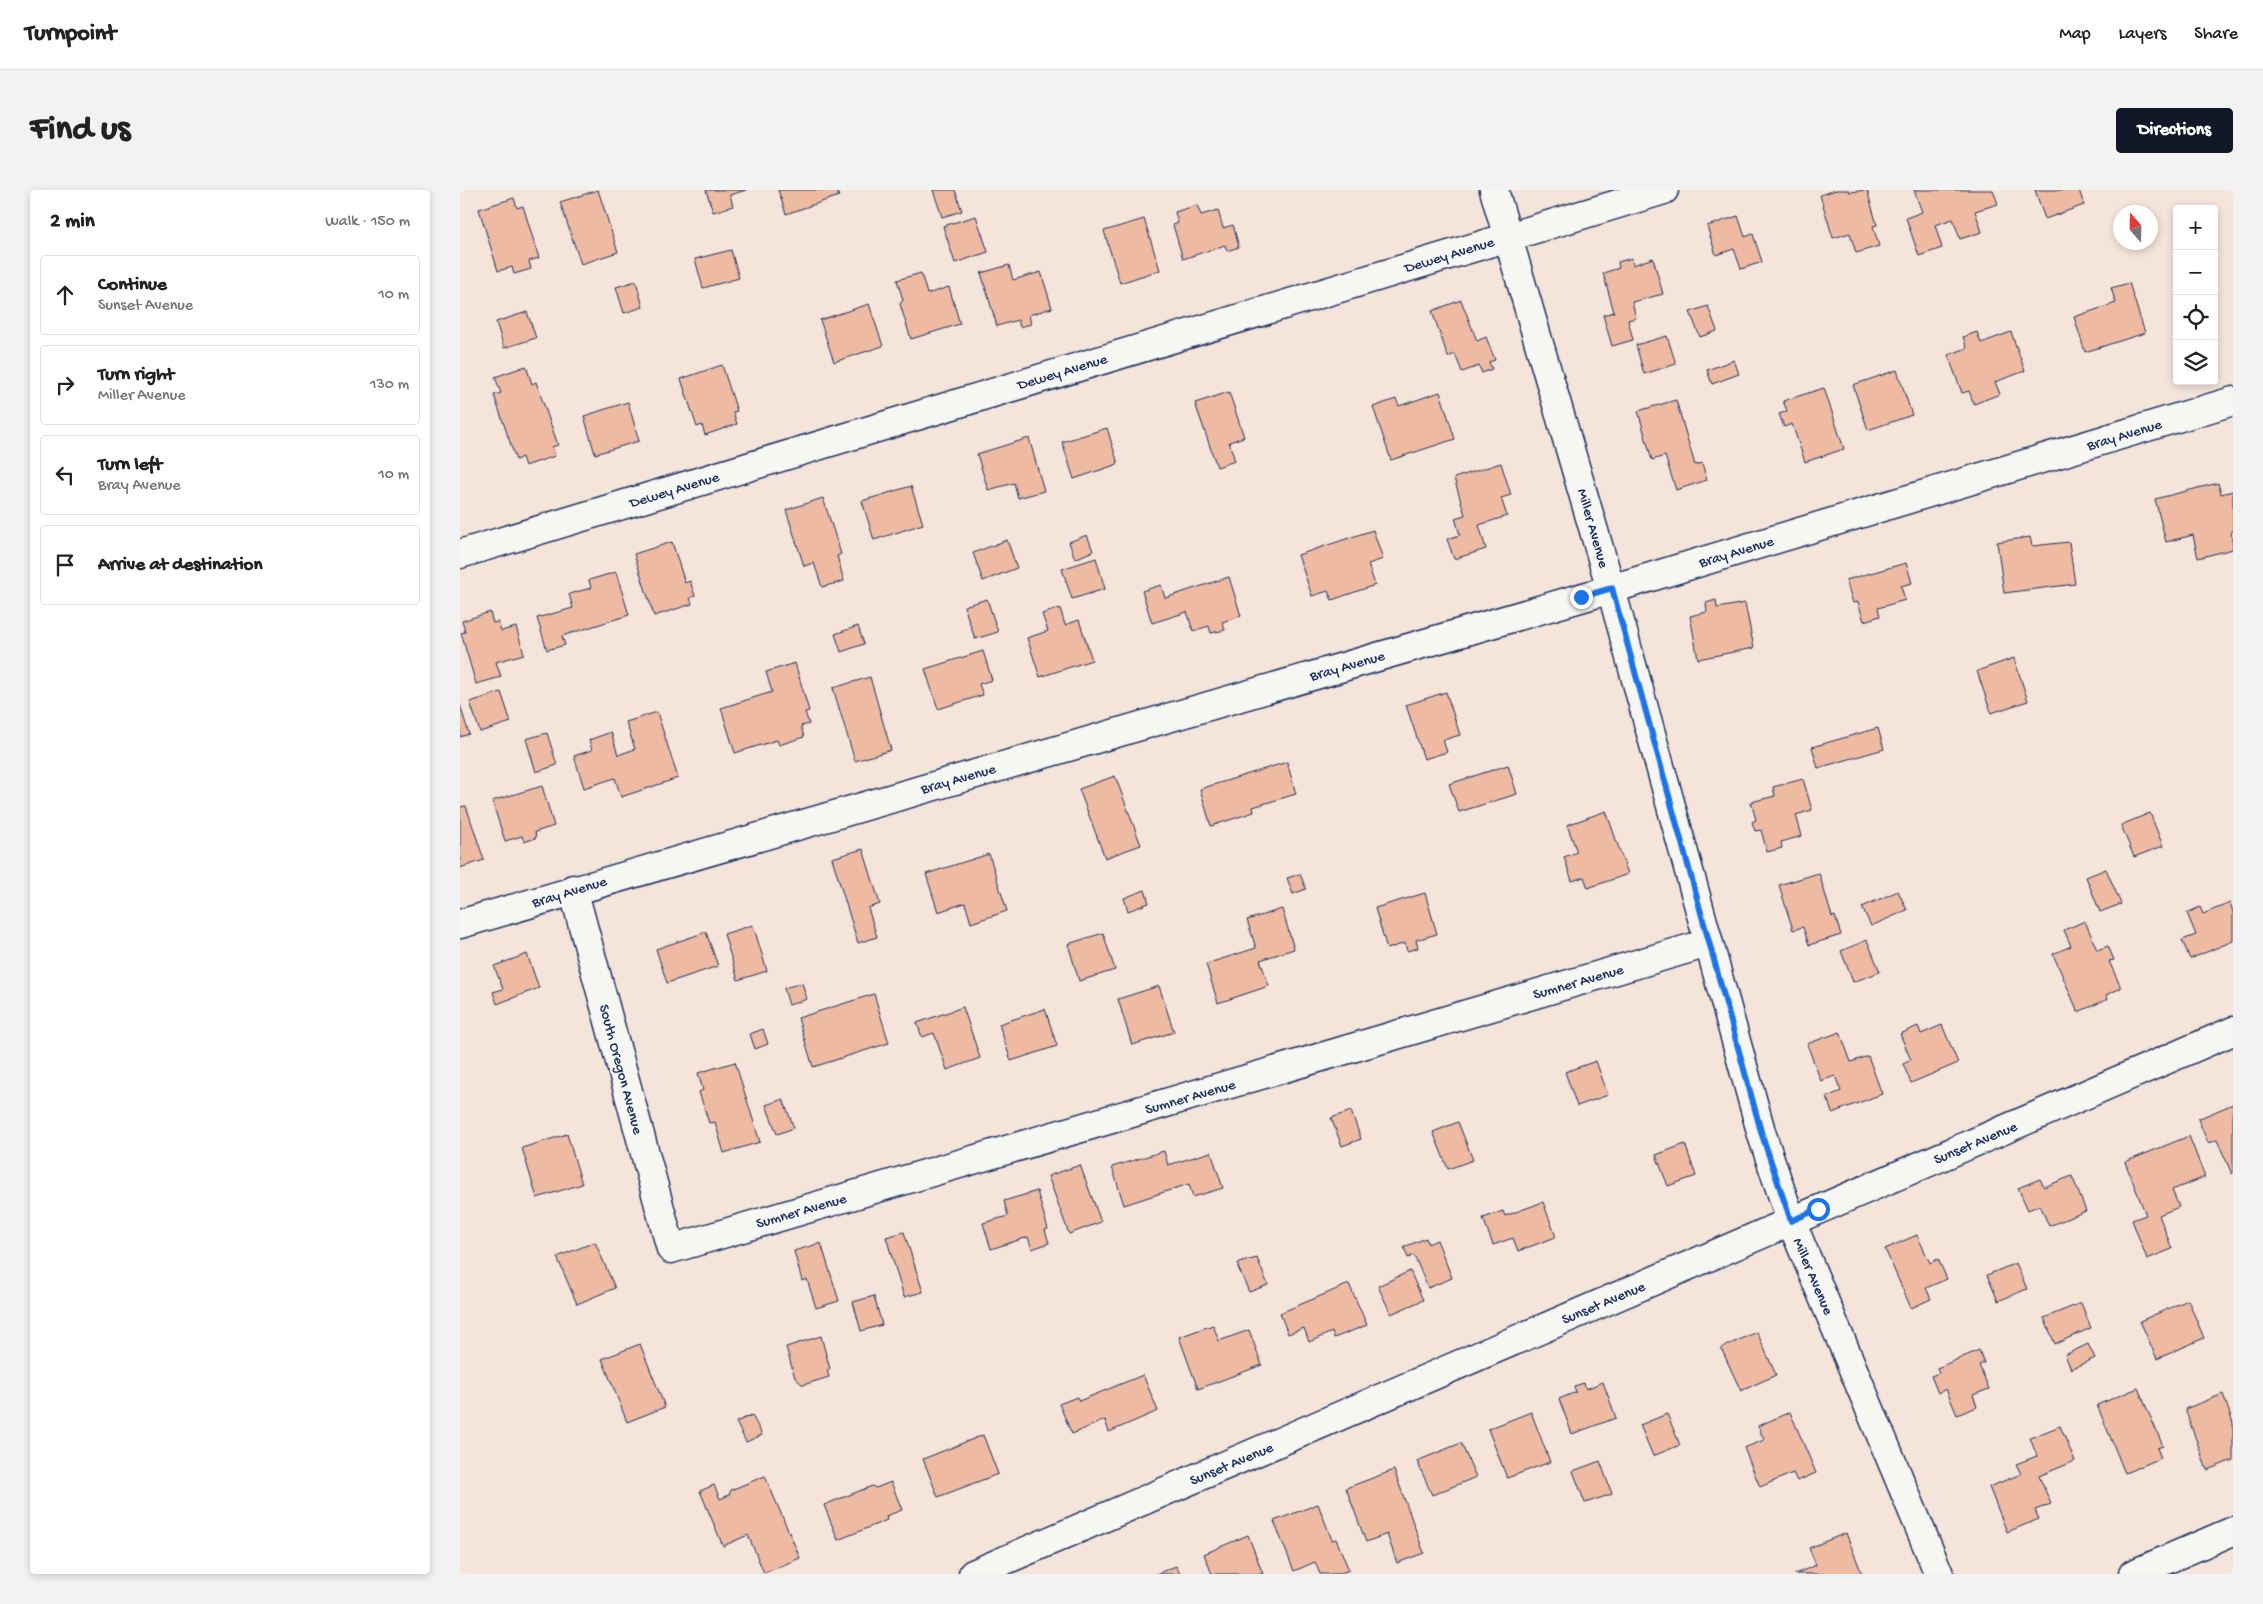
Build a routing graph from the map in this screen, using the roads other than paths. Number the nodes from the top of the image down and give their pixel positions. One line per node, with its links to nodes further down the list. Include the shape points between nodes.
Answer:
1 (1494, 190): 3 (street, Miller Avenue)
2 (1664, 190): 3 (street, Dewey Avenue)
3 (1509, 236): 5 (street, Dewey Avenue); 6 (street, Miller Avenue)
4 (2233, 401): 6 (street, Bray Avenue)
5 (462, 547)
6 (1612, 588): 7 (street, Bray Avenue); 9 (street, Miller Avenue)
7 (573, 889): 8 (street, Bray Avenue); 12 (street, South Oregon Avenue)
8 (460, 924)
9 (1708, 942): 11 (street, Miller Avenue, via 1762,1135); 12 (street, Sumner Avenue)
10 (2233, 1031): 11 (street, Sunset Avenue)
11 (1791, 1221): 14 (street, Sunset Avenue); 15 (street, Miller Avenue)
12 (671, 1249)
13 (2233, 1531): 16 (street)
14 (972, 1574)
15 (1939, 1574)
16 (2133, 1574)

